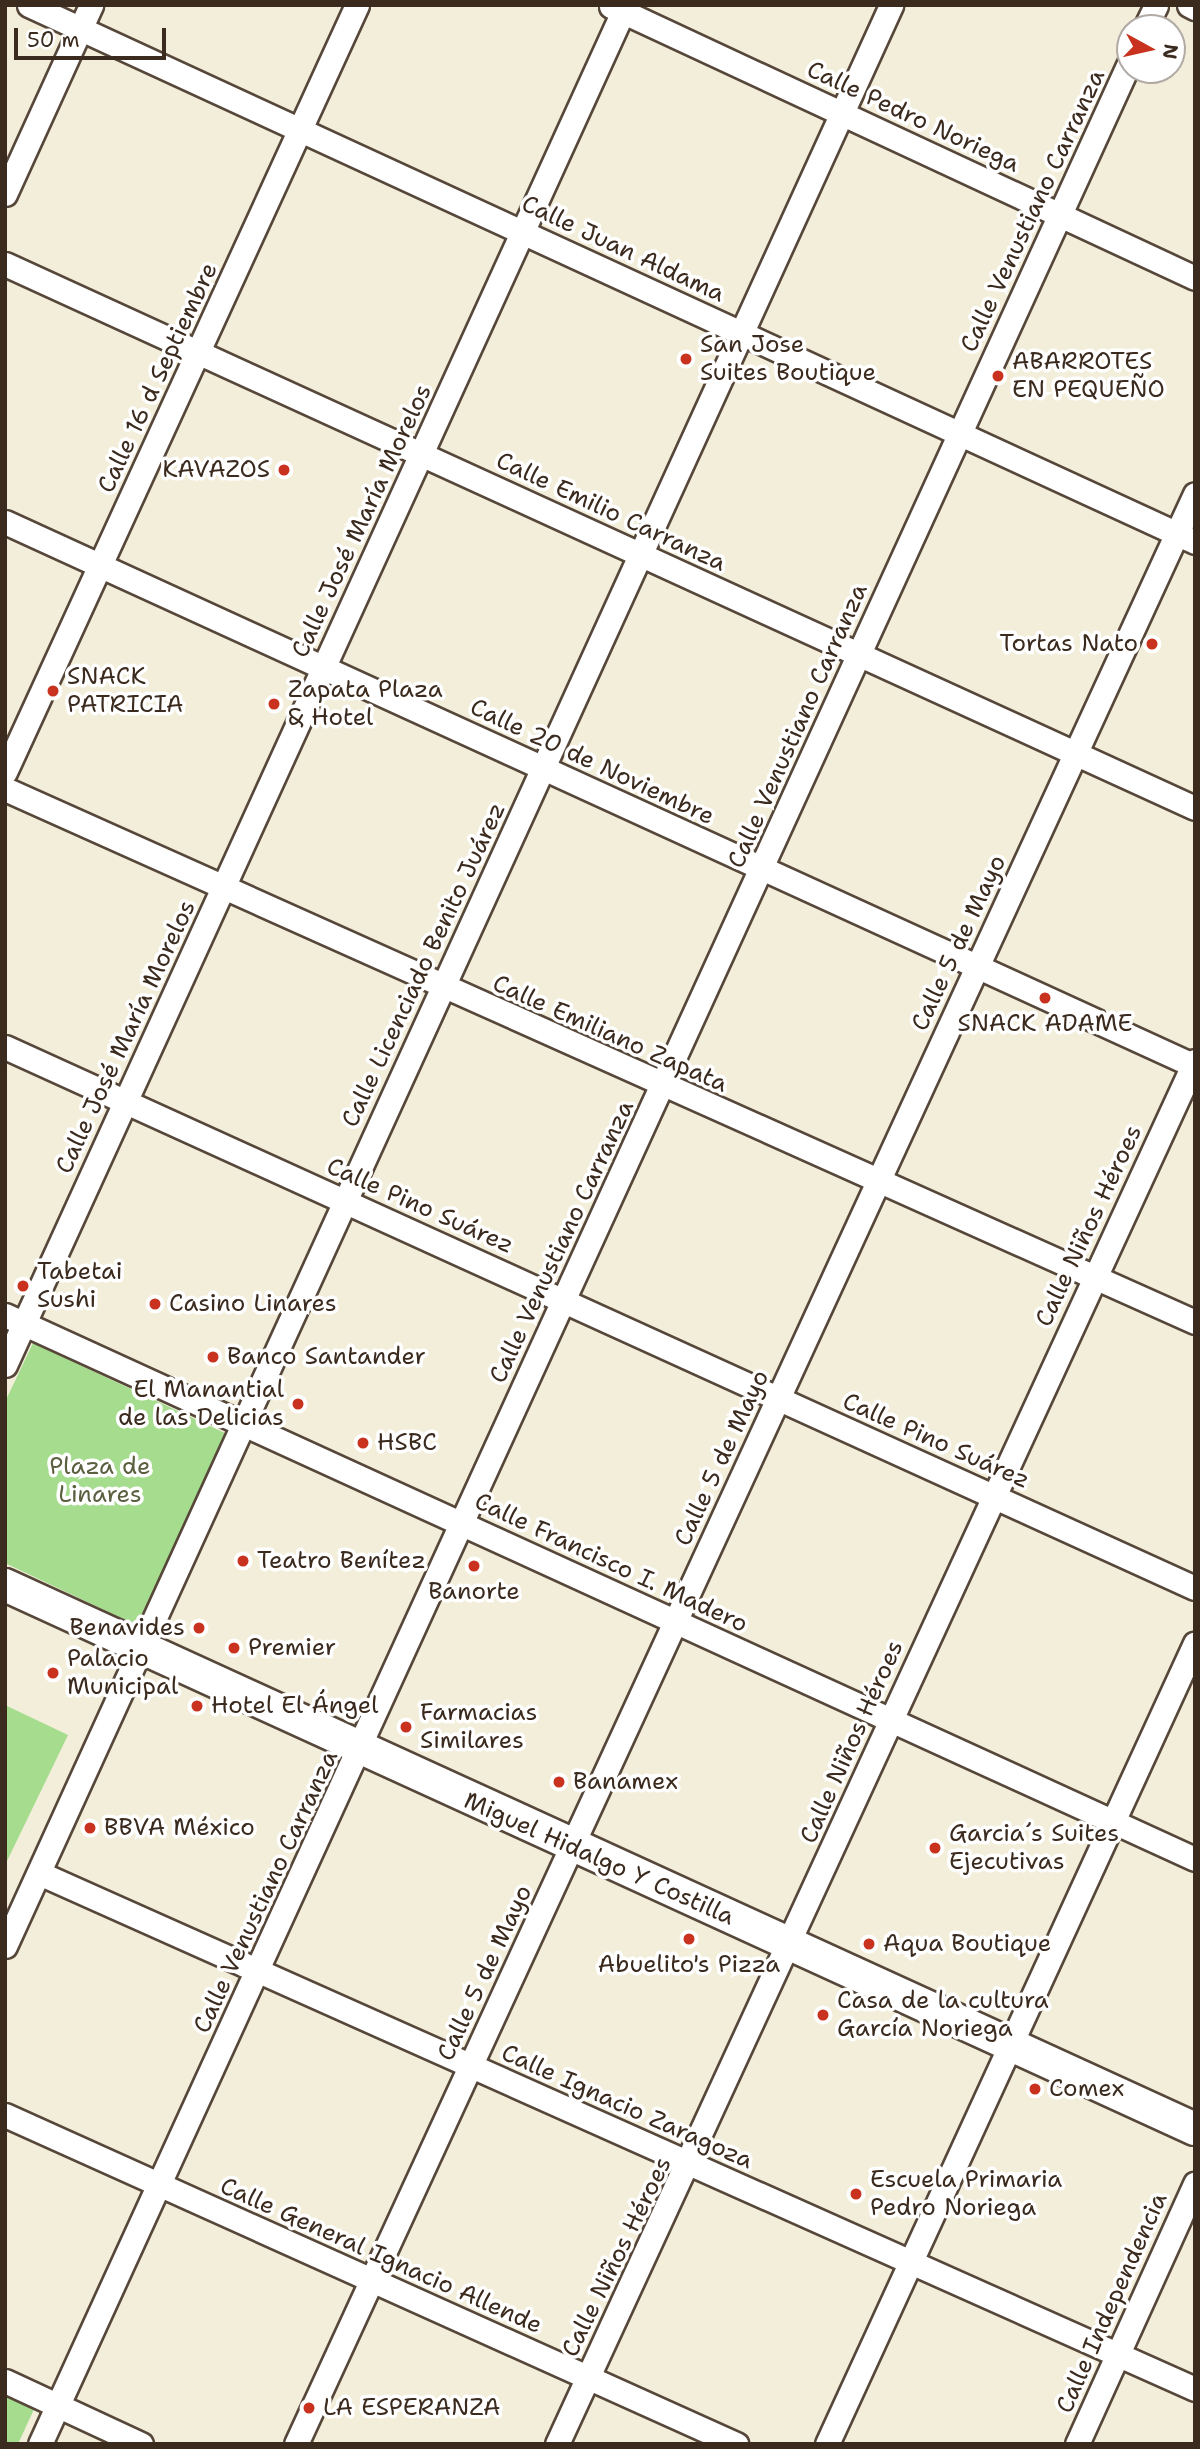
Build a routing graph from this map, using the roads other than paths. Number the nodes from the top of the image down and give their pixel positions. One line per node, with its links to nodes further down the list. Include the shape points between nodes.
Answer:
1 (29, 5): 8 (street, Calle Juan Aldama)
2 (91, 5): 8 (street)
3 (357, 5): 11 (street, Calle 16 d Septiembre)
4 (891, 5): 10 (street, Calle Licenciado Benito Juárez)
5 (1189, 5): 7 (street)
6 (619, 7): 10 (street, Calle Pedro Noriega); 14 (street, Calle José María Morelos)
7 (1195, 8)
8 (80, 29): 11 (street, Calle Juan Aldama); 12 (street)
9 (1119, 84): 13 (street, Calle Venustiano Carranza)
10 (843, 112): 13 (street, Calle Pedro Noriega); 17 (street, Calle Licenciado Benito Juárez)
11 (300, 130): 14 (street, Calle Juan Aldama); 18 (street, Calle 16 d Septiembre)
12 (5, 194)
13 (1059, 216): 16 (street, Calle Pedro Noriega); 19 (street, Calle Venustiano Carranza)
14 (523, 232): 17 (street, Calle Juan Aldama); 20 (street, Calle José María Morelos)
15 (5, 264): 18 (street, Calle Emilio Carranza)
16 (1195, 278)
17 (742, 333): 19 (street, Calle Juan Aldama); 24 (street, Calle Licenciado Benito Juárez)
18 (198, 352): 20 (street, Calle Emilio Carranza); 25 (street, Calle 16 d Septiembre)
19 (960, 433): 23 (street, Calle Juan Aldama); 26 (street, Calle Venustiano Carranza)
20 (421, 454): 24 (street, Calle Emilio Carranza); 27 (street, Calle José María Morelos)
21 (1195, 494): 23 (street, Calle 5 de Mayo)
22 (5, 522): 25 (street, Calle 20 de Noviembre)
23 (1186, 537): 28 (street, Calle 5 de Mayo)
24 (640, 555): 26 (street, Calle Emilio Carranza); 29 (street, Calle Licenciado Benito Juárez)
25 (100, 566): 27 (street, Calle 20 de Noviembre); 30 (street, Calle 16 d Septiembre)
26 (859, 655): 28 (street, Calle Emilio Carranza); 33 (street, Calle Venustiano Carranza)
27 (324, 668): 29 (street, Calle 20 de Noviembre); 34 (street, Calle José María Morelos)
28 (1075, 753): 32 (street, Calle Emilio Carranza); 35 (street, Calle 5 de Mayo)
29 (543, 768): 33 (street, Calle 20 de Noviembre); 36 (street, Calle Licenciado Benito Juárez)
30 (5, 772)
31 (5, 789): 34 (street, Calle Emiliano Zapata)
32 (1195, 808)
33 (762, 868): 35 (street, Calle 20 de Noviembre); 39 (street, Calle Venustiano Carranza)
34 (224, 889): 36 (street, Calle Emiliano Zapata); 40 (street, Calle José María Morelos)
35 (977, 967): 38 (street, Calle 20 de Noviembre); 41 (street, Calle 5 de Mayo)
36 (443, 988): 39 (street, Calle Emiliano Zapata); 42 (street, Calle Licenciado Benito Juárez)
37 (5, 1047): 40 (street, Calle Pino Suárez)
38 (1194, 1064): 43 (street, Calle Niños Héroes)
39 (661, 1088): 41 (street, Calle Emiliano Zapata); 44 (street, Calle Venustiano Carranza)
40 (125, 1101): 42 (street, Calle Pino Suárez); 45 (street, Calle José María Morelos)
41 (880, 1178): 43 (street, Calle Emiliano Zapata); 48 (street, Calle 5 de Mayo)
42 (345, 1201): 44 (street, Calle Pino Suárez); 49 (street, Calle Licenciado Benito Juárez)
43 (1094, 1276): 46 (street, Calle Emiliano Zapata); 50 (street, Calle Niños Héroes)
44 (564, 1301): 48 (street, Calle Pino Suárez); 51 (street, Calle Venustiano Carranza)
45 (15, 1319): 47 (street, Calle José María Morelos); 49 (street, Calle Francisco I. Madero)
46 (1195, 1322)
47 (5, 1365)
48 (778, 1398): 50 (street, Calle Pino Suárez); 54 (street, Calle 5 de Mayo)
49 (244, 1424): 51 (street, Calle Francisco I. Madero); 56 (street, Calle Licenciado Benito Juárez)
50 (993, 1496): 53 (street, Calle Pino Suárez); 57 (street, Calle Niños Héroes)
51 (462, 1524): 54 (street, Calle Francisco I. Madero); 58 (street, Calle Venustiano Carranza)
52 (5, 1585): 56 (main road, Miguel Hidalgo Y Costilla)
53 (1195, 1588)
54 (675, 1621): 57 (street, Calle Francisco I. Madero); 60 (street, Calle 5 de Mayo)
55 (1195, 1643): 59 (street)
56 (142, 1648): 58 (main road, Miguel Hidalgo Y Costilla); 62 (street, Calle Licenciado Benito Juárez)
57 (891, 1720): 59 (street, Calle Francisco I. Madero); 63 (street, Calle Niños Héroes)
58 (360, 1750): 60 (main road, Miguel Hidalgo Y Costilla); 65 (street, Calle Venustiano Carranza)
59 (1113, 1822): 61 (street, Calle Francisco I. Madero); 66 (street)
60 (573, 1848): 63 (main road, Miguel Hidalgo Y Costilla); 67 (street, Calle 5 de Mayo)
61 (1195, 1859)
62 (38, 1873): 64 (street, Calle Licenciado Benito Juárez); 65 (street, Calle Ignacio Zaragoza)
63 (789, 1945): 66 (main road, Miguel Hidalgo Y Costilla); 70 (street, Calle Niños Héroes)
64 (5, 1946)
65 (258, 1971): 67 (street, Calle Ignacio Zaragoza); 72 (street, Calle Venustiano Carranza)
66 (1011, 2045): 69 (main road, Miguel Hidalgo Y Costilla); 73 (street)
67 (470, 2066): 70 (street, Calle Ignacio Zaragoza); 74 (street, Calle 5 de Mayo)
68 (5, 2115): 72 (street, Calle General Ignacio Allende)
69 (1195, 2129)
70 (691, 2164): 73 (street, Calle Ignacio Zaragoza); 76 (street, Calle Niños Héroes)
71 (1195, 2184): 75 (street, Calle Independencia)
72 (161, 2185): 74 (street, Calle General Ignacio Allende); 79 (street, Calle Venustiano Carranza)
73 (910, 2262): 75 (street, Calle Ignacio Zaragoza); 85 (street)
74 (372, 2280): 76 (street, Calle General Ignacio Allende); 82 (street, Calle 5 de Mayo)
75 (1118, 2354): 78 (street, Calle Ignacio Zaragoza); 86 (street, Calle Independencia)
76 (588, 2377): 83 (street, Calle Niños Héroes); 84 (street, Calle General Ignacio Allende)
77 (5, 2381): 79 (street)
78 (1195, 2389)
79 (57, 2407): 80 (street, Calle Venustiano Carranza); 81 (street)
80 (40, 2444)
81 (141, 2444)
82 (296, 2444)
83 (557, 2444)
84 (736, 2444)
85 (827, 2444)
86 (1077, 2444)

